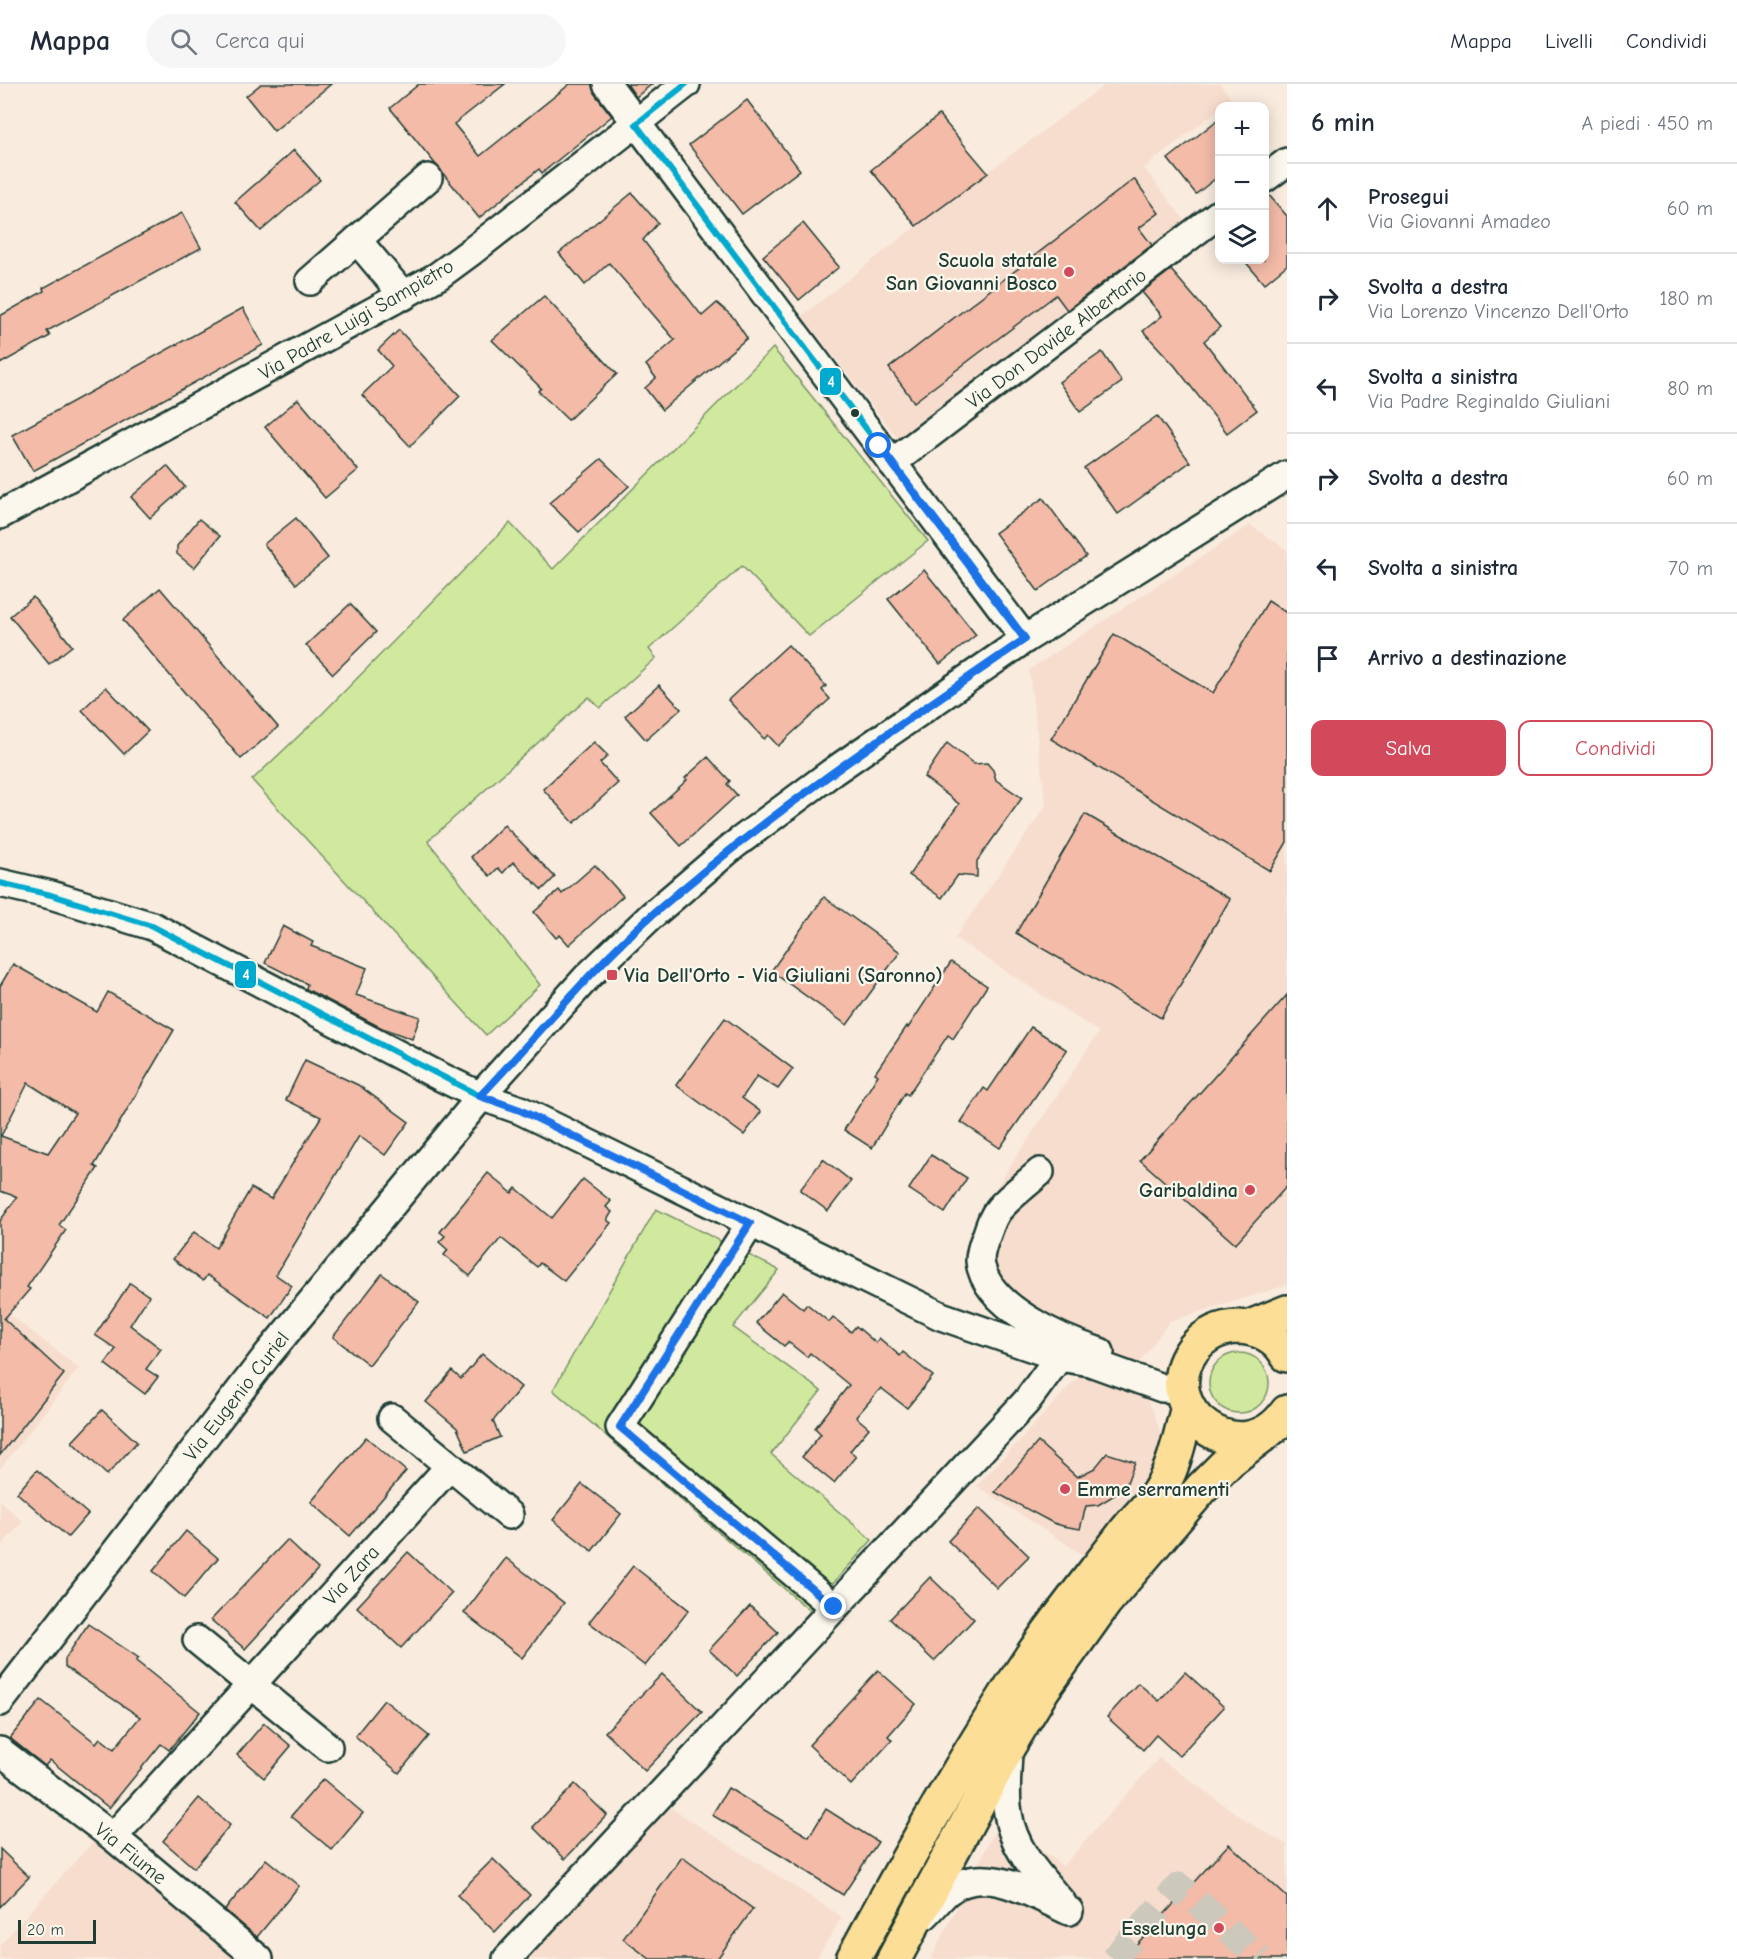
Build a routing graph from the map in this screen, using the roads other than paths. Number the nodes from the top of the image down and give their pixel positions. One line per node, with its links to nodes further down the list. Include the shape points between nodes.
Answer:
1 (607, 84): 3 (street)
2 (686, 84): 3 (street, Via Padre Luigi Sampietro)
3 (636, 124): 10 (street, Via Padre Luigi Sampietro, via 472,251); 11 (street)
4 (1287, 162): 5 (street)
5 (1269, 175)
6 (428, 178): 8 (street)
7 (1215, 217): 11 (street, Via Don Davide Albertario)
8 (357, 240): 9 (street); 10 (street)
9 (310, 281)
10 (404, 296): 13 (street, Via Padre Luigi Sampietro)
11 (892, 463): 14 (street)
12 (1287, 475): 14 (street, Via Eugenio Curiel)
13 (0, 515)
14 (1025, 639): 16 (street, Via Eugenio Curiel, via 831,773 734,846 587,977)
15 (0, 883): 16 (street, via 152,926)
16 (480, 1096): 18 (street, via 520,1110); 31 (street, Via Eugenio Curiel, via 268,1353)
17 (1040, 1172): 23 (street, via 999,1209 992,1221 980,1261 988,1280 1002,1300 1020,1315 1085,1347 1119,1358)
18 (750, 1223): 22 (street, via 941,1316); 28 (street, via 620,1427)
19 (1287, 1312): 20 (main road)
20 (1250, 1327): 21 (main road, via 1267,1334); 23 (main road, via 1230,1327 1200,1342 1189,1356)
21 (1287, 1355)
22 (1059, 1357): 23 (street, via 1090,1362); 28 (street, via 1026,1402)
23 (1177, 1395): 25 (main road, via 1198,1422 1231,1439 1249,1438); 39 (main road, via 1173,1464 1158,1493 1077,1594 988,1722)
24 (392, 1418): 26 (street)
25 (1277, 1422): 33 (main road, via 1201,1489 1105,1602 1043,1689)
26 (450, 1466): 27 (street); 30 (street, Via Zara)
27 (509, 1515)
28 (834, 1607): 38 (street)
29 (197, 1641): 30 (street)
30 (252, 1685): 32 (street); 35 (street, Via Zara)
31 (0, 1702)
32 (328, 1747)
33 (1008, 1747): 36 (main road); 36 (street, via 1008,1813 1015,1839 1029,1865 1069,1911 1018,1887 984,1878 966,1881 947,1892)
34 (0, 1751): 35 (street, Via Fiume)
35 (113, 1837): 37 (street, Via Fiume)
36 (900, 1948)
37 (259, 1959)
38 (507, 1959)
39 (853, 1959)

